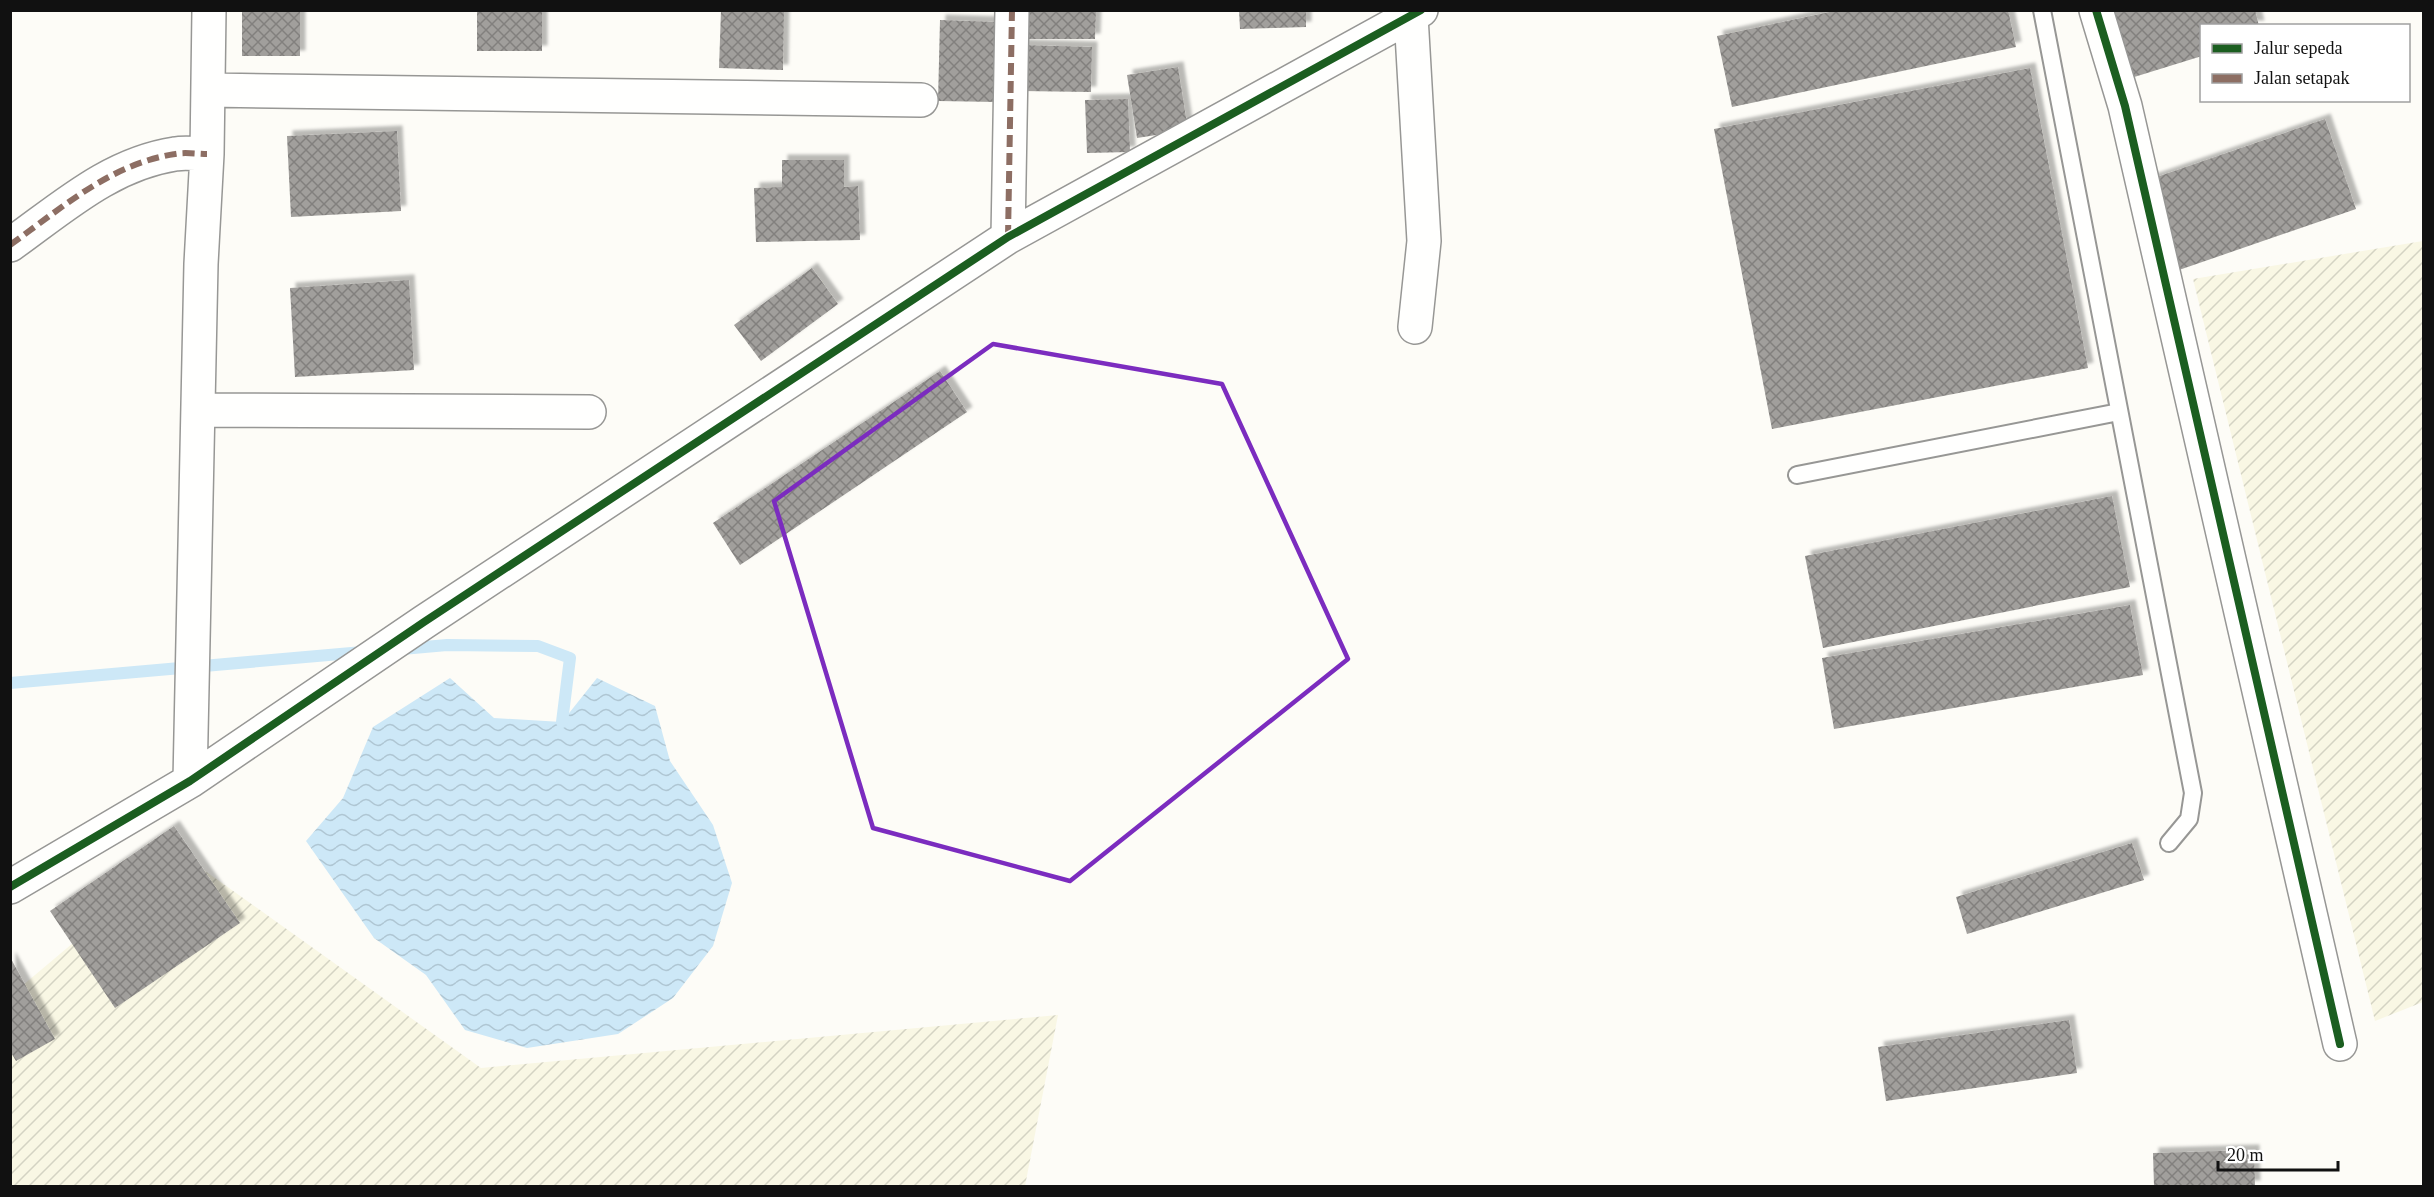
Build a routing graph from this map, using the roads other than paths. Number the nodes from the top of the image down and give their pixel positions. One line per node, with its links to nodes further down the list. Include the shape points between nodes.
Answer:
1 (209, 10): 6 (street)
2 (1012, 10): 9 (street)
3 (2042, 10): 14 (lane)
4 (2096, 10): 19 (street, via 2125,106)
5 (1416, 13): 9 (street); 11 (street, via 1424,241)
6 (208, 90): 7 (street); 8 (street)
7 (921, 100)
8 (207, 153): 10 (street, via 177,153 110,174); 12 (street)
9 (1008, 237): 16 (street)
10 (10, 245)
11 (1415, 327)
12 (199, 410): 13 (street); 16 (street)
13 (589, 412)
14 (2119, 412): 15 (lane); 17 (lane, via 2193,793 2189,819)
15 (1797, 475)
16 (190, 781): 18 (street)
17 (2169, 843)
18 (10, 887)
19 (2340, 1044)

